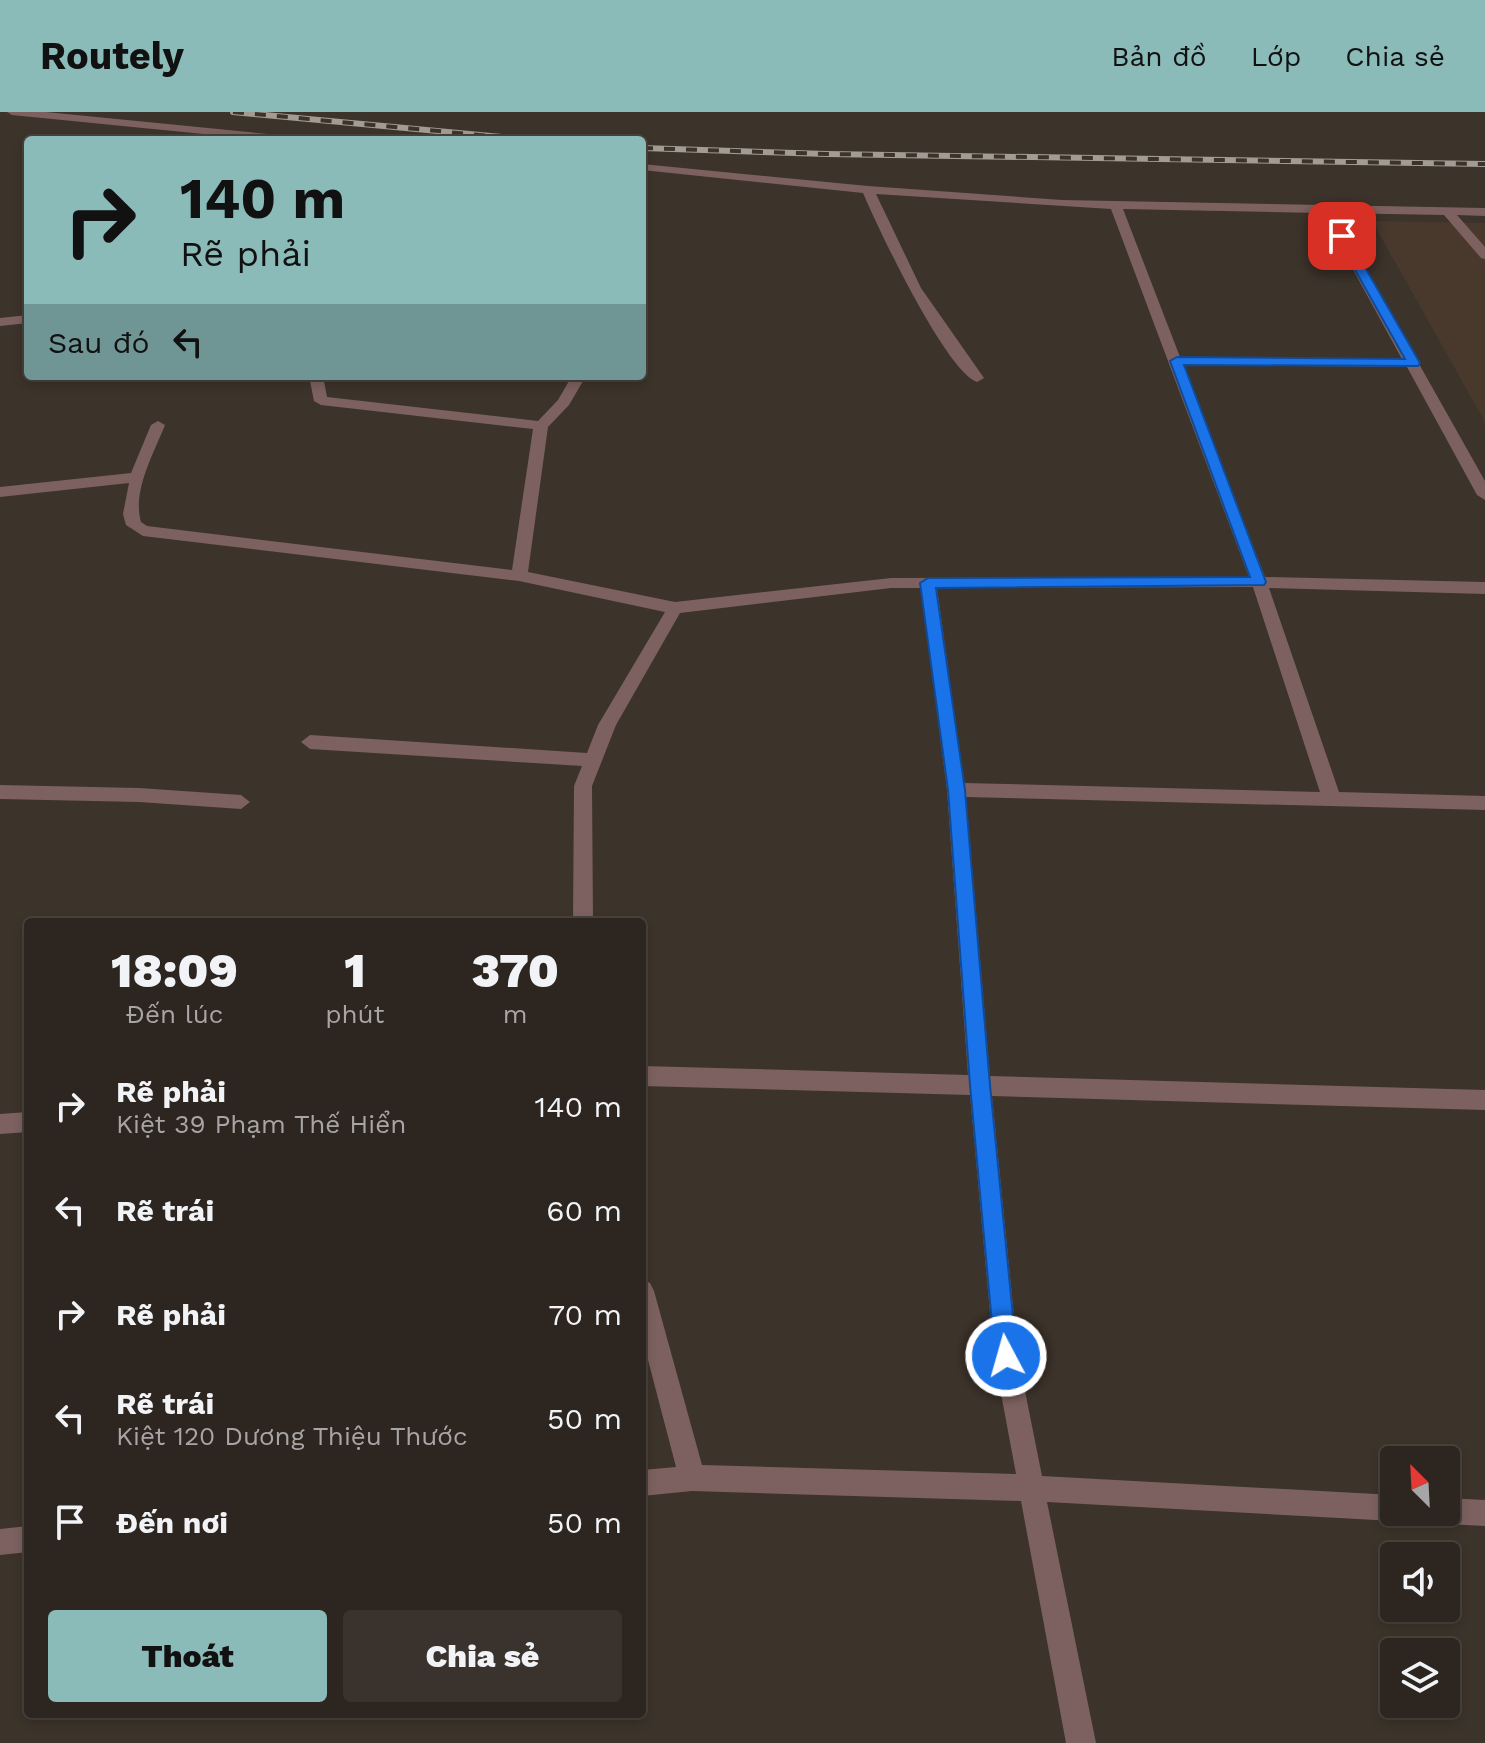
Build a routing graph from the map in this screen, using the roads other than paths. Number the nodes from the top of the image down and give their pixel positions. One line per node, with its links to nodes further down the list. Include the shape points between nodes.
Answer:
1 (12, 112): 2 (street)
2 (203, 135)
3 (646, 167): 4 (street)
4 (868, 190): 5 (street); 14 (street, via 898,262 942,335)
5 (1116, 206): 6 (street); 12 (street)
6 (1327, 211): 7 (street); 13 (street)
7 (1448, 212): 8 (street); 9 (street)
8 (1485, 212)
9 (1485, 255)
10 (24, 319): 11 (street)
11 (0, 322)
12 (1177, 361): 13 (street); 23 (street)
13 (1413, 363): 21 (street)
14 (977, 378)
15 (317, 380): 18 (street, via 321,401)
16 (577, 380): 18 (street)
17 (158, 425): 19 (street)
18 (541, 426): 22 (street)
19 (137, 477): 20 (street); 22 (street, via 131,514 143,531)
20 (0, 492)
21 (1485, 495)
22 (519, 576): 26 (street)
23 (1259, 582): 24 (street); 25 (street); 31 (street)
24 (928, 583): 26 (street); 29 (street)
25 (1485, 588)
26 (675, 608): 28 (street, via 607,725)
27 (310, 742): 28 (street)
28 (593, 760): 34 (street, via 583,786)
29 (956, 790): 31 (street); 36 (street)
30 (0, 792): 32 (street)
31 (1332, 799): 33 (street)
32 (241, 802)
33 (1485, 803)
34 (583, 918)
35 (646, 1076): 36 (street)
36 (980, 1085): 37 (street); 43 (street, via 1006,1356)
37 (1485, 1100)
38 (24, 1122): 39 (street)
39 (0, 1124)
40 (646, 1306): 41 (street)
41 (692, 1478): 42 (street); 43 (street)
42 (646, 1483)
43 (1031, 1488): 44 (street); 49 (street)
44 (1380, 1507)
45 (1460, 1512): 46 (street)
46 (1485, 1513)
47 (24, 1539): 48 (street)
48 (0, 1542)
49 (1081, 1743)

